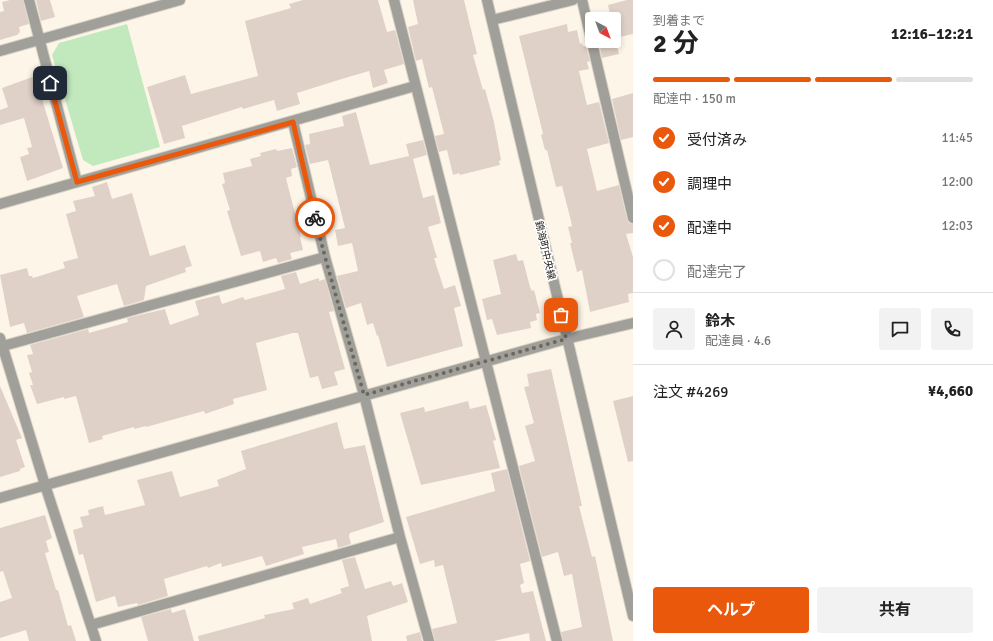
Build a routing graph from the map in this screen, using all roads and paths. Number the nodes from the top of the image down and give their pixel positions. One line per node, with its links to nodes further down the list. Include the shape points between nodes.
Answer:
1 (29, 0): 8 (street)
2 (180, 0): 8 (street)
3 (394, 0): 10 (street)
4 (487, 0): 7 (street, 錦海町中央線)
5 (573, 0): 7 (street)
6 (582, 0): 14 (street)
7 (492, 20): 17 (street, 錦海町中央線)
8 (39, 40): 9 (street); 12 (street)
9 (0, 51)
10 (415, 86): 11 (street); 19 (street)
11 (293, 122): 12 (street); 15 (street)
12 (77, 182): 13 (street)
13 (0, 204)
14 (633, 218)
15 (325, 257): 18 (street); 20 (street)
16 (633, 323): 17 (street)
17 (566, 339): 19 (street); 24 (street, 錦海町中央線)
18 (1, 342): 21 (street)
19 (486, 362): 20 (street); 28 (street)
20 (364, 395): 21 (street); 23 (street)
21 (45, 485): 22 (street); 25 (street)
22 (0, 498)
23 (400, 537): 25 (street); 27 (street)
24 (633, 616)
25 (91, 625): 26 (street)
26 (96, 641)
27 (428, 641)
28 (557, 641)

